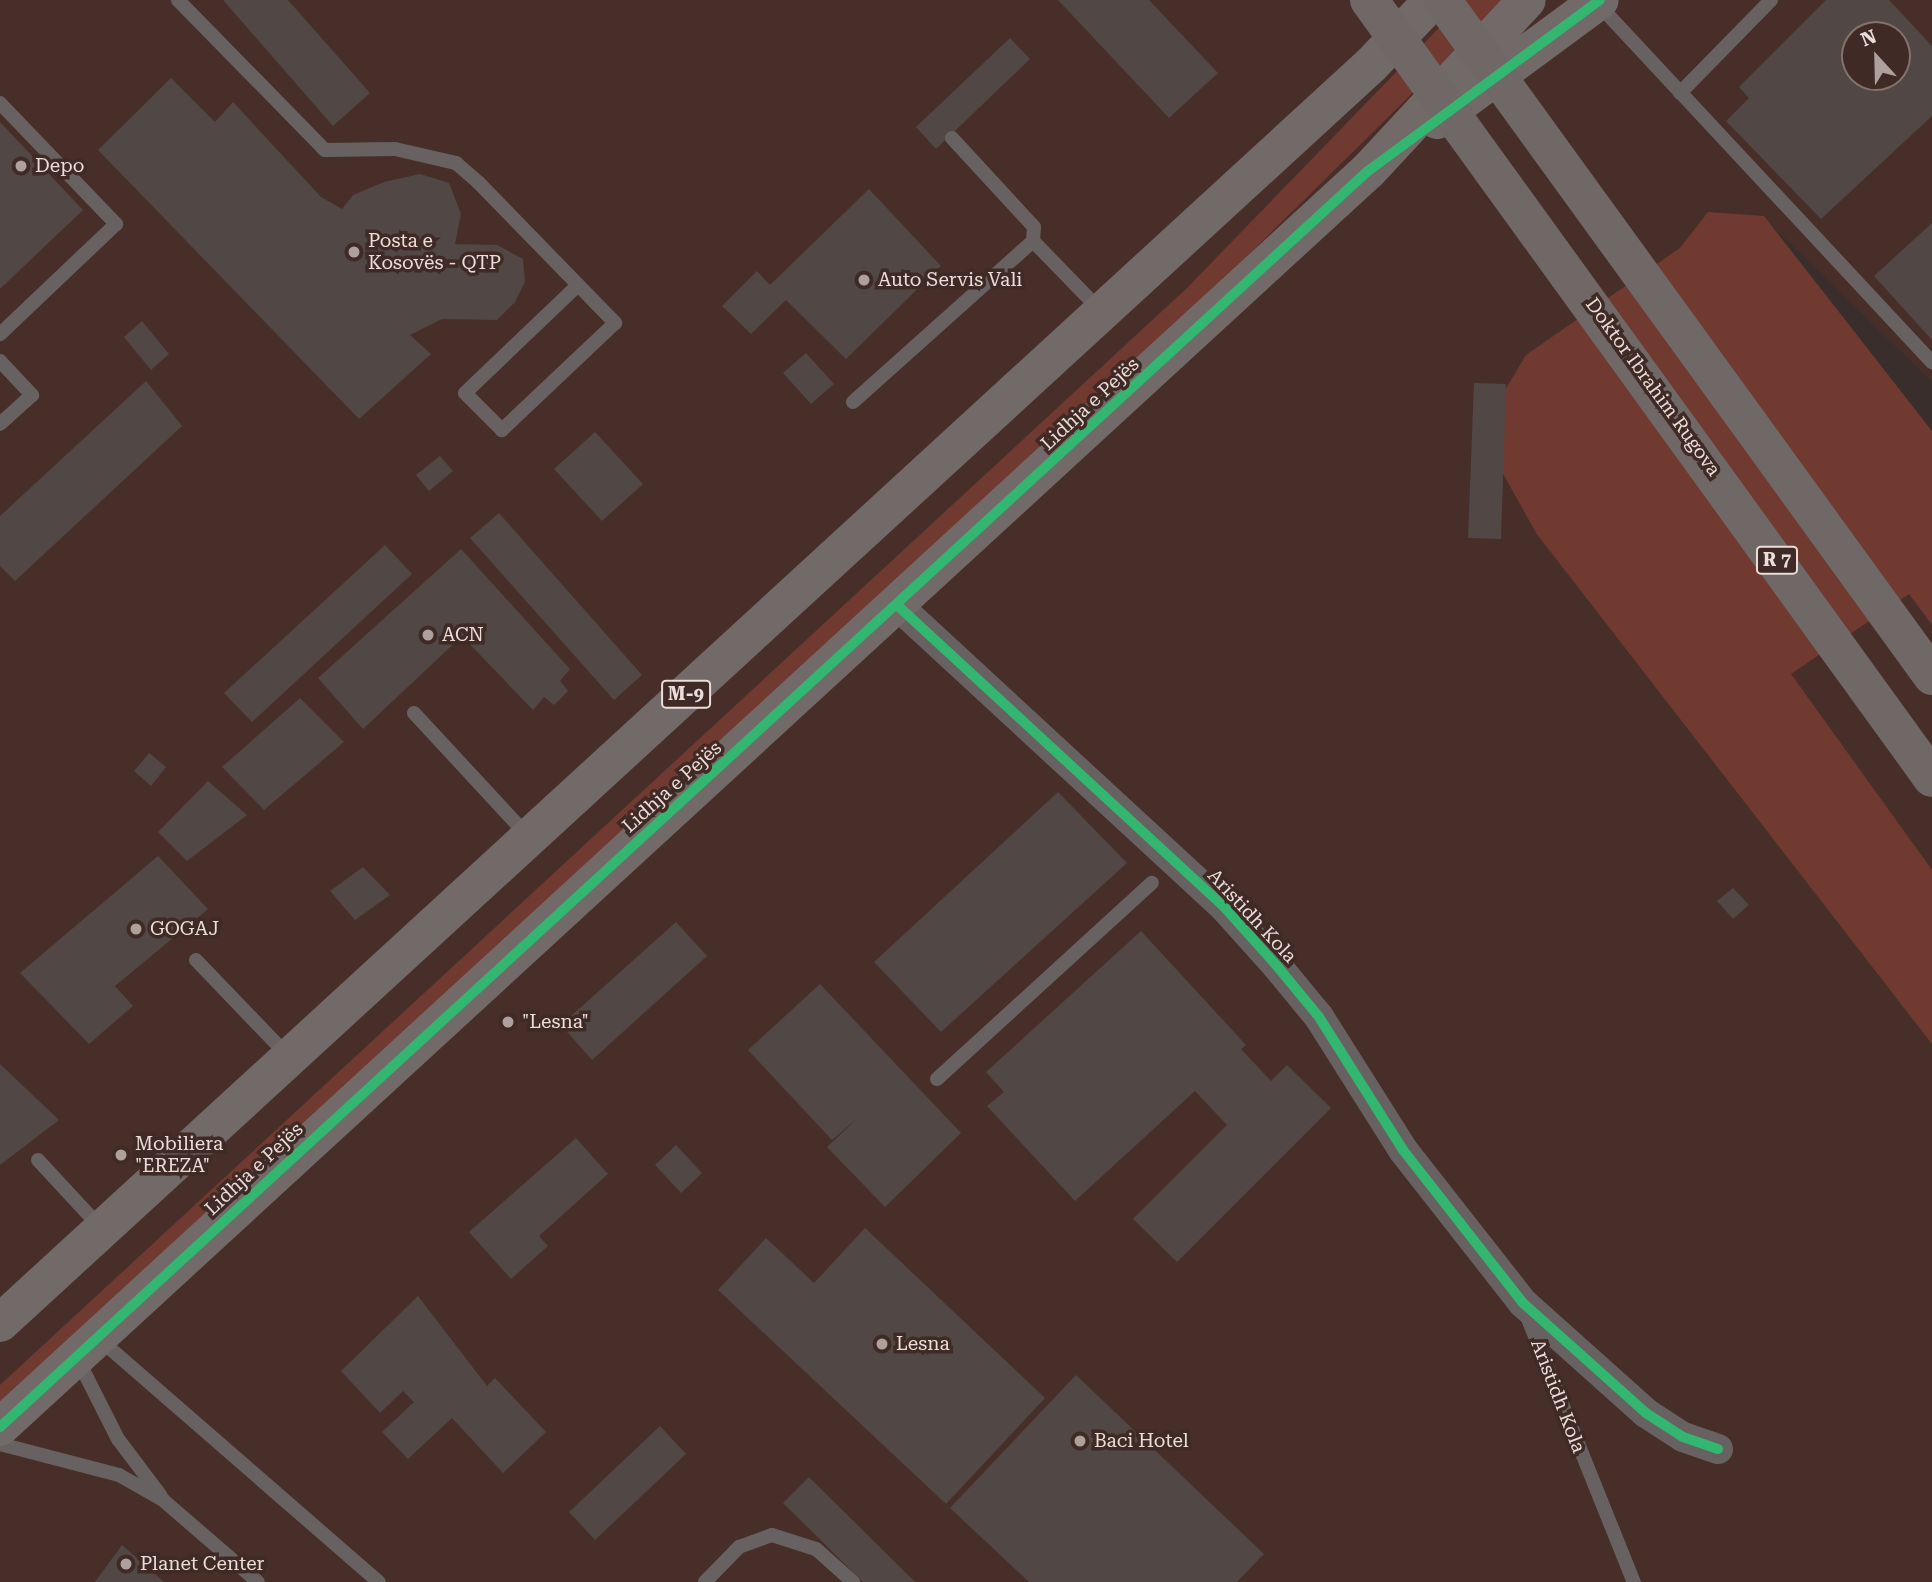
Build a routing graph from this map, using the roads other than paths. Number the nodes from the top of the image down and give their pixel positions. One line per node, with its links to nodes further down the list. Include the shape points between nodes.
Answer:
1 (178, 0): 13 (lane, via 325,150 395,149 456,163)
2 (1369, 0): 23 (highway, Doktor Ibrahim Rugova / R 7, via 1621,342)
3 (1433, 0): 14 (highway, M-9)
4 (1442, 0): 21 (highway, via 1664,300)
5 (1527, 0): 11 (highway, Lidhja e Pejës)
6 (1770, 0): 8 (lane)
7 (1599, 1): 8 (lane); 11 (highway)
8 (1681, 93): 17 (lane)
9 (0, 103): 15 (lane, via 116,224)
10 (952, 138): 12 (lane, via 1034,227)
11 (1368, 172): 20 (highway, Lidhja e Pejës)
12 (1033, 241): 14 (lane); 18 (lane)
13 (578, 285): 13 (lane, via 615,323 502,430 465,393)
14 (1102, 312): 24 (highway, M-9)
15 (0, 334)
16 (0, 361): 19 (lane, via 32,395)
17 (1932, 362)
18 (853, 402)
19 (0, 424)
20 (897, 605): 31 (street, Aristidh Kola, via 1225,908 1277,966 1319,1017 1416,1170); 33 (highway, Lidhja e Pejës)
21 (1932, 676)
22 (414, 713): 24 (lane)
23 (1932, 778)
24 (529, 837): 27 (highway, M-9)
25 (1152, 883): 28 (lane)
26 (196, 960): 27 (lane)
27 (289, 1057): 30 (highway, M-9)
28 (937, 1079)
29 (37, 1160): 30 (lane)
30 (103, 1229): 32 (highway, M-9)
31 (1522, 1303): 36 (street, via 1646,1413 1683,1437); 42 (lane, Aristidh Kola)
32 (0, 1323)
33 (87, 1347): 34 (highway, Lidhja e Pejës); 37 (lane, via 118,1439); 39 (lane)
34 (0, 1427)
35 (0, 1444): 37 (lane, via 89,1463)
36 (1718, 1449)
37 (163, 1500): 38 (lane)
38 (258, 1582)
39 (379, 1582)
40 (705, 1582): 41 (lane, via 739,1547 772,1535 816,1549)
41 (853, 1582)
42 (1634, 1582)

